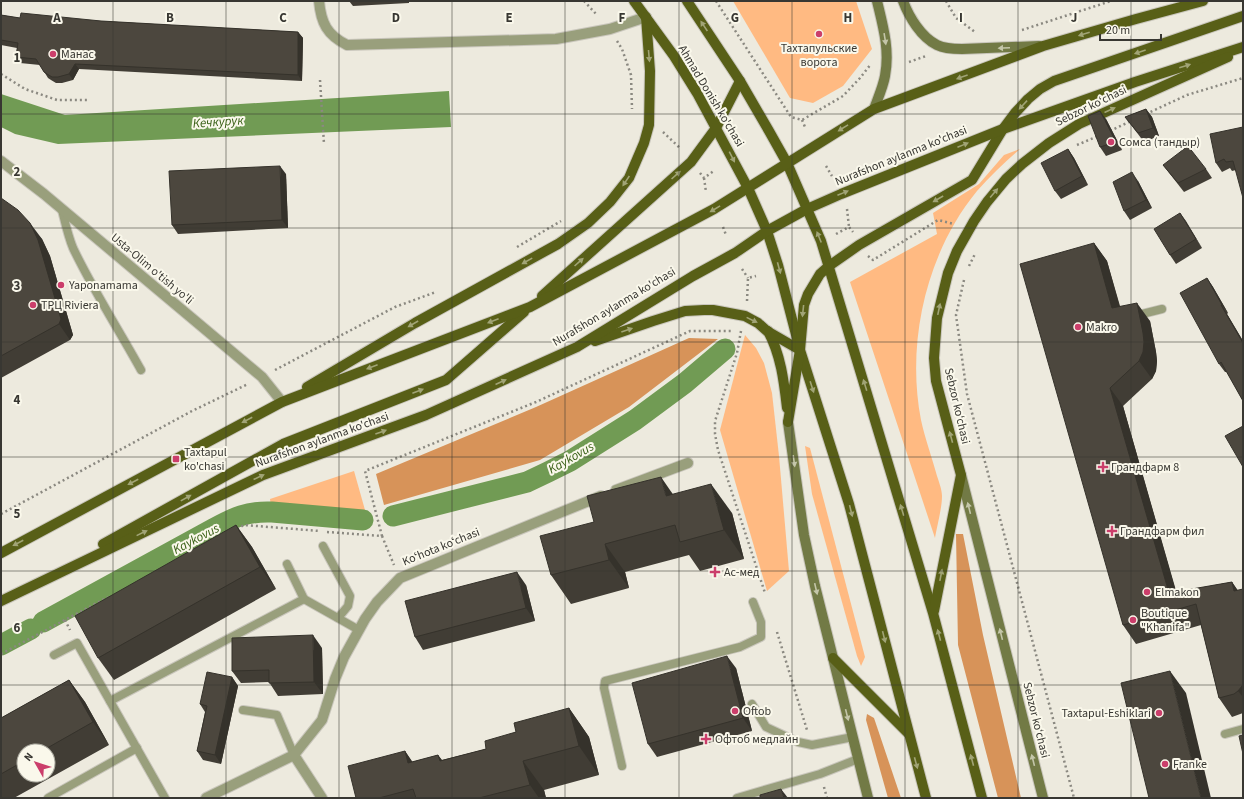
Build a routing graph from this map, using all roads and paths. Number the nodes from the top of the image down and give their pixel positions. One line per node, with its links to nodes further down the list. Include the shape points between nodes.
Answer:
1 (319, 1): 13 (street, via 322,21 336,40 347,45 556,39)
2 (584, 1): 13 (path)
3 (634, 1): 12 (main road, Ahmad Donish ko'chasi)
4 (687, 1): 25 (main road, one-way to 4)
5 (716, 1): 31 (path, via 791,117)
6 (877, 1): 27 (street, one-way to 27, via 887,56 885,77)
7 (903, 1): 16 (street, one-way to 7, via 962,49 937,45 919,30)
8 (946, 1): 15 (path, via 956,18)
9 (1111, 1): 14 (path)
10 (1203, 1): 16 (main road, one-way to 16)
11 (1243, 16): 35 (main road, one-way to 35, via 1054,81 1028,99)
12 (646, 17): 13 (street); 34 (main road, Ahmad Donish ko'chasi, via 674,56); 80 (main road, one-way to 80, via 650,71 649,125 629,178 610,202 588,223 558,244 415,323)
13 (610, 29): 28 (path, via 622,50 631,75)
14 (1015, 32)
15 (977, 34)
16 (1043, 46): 27 (main road, one-way to 27)
17 (1243, 47): 35 (main road, Nurafshon aylanma ko'chasi, one-way to 17)
18 (1243, 51): 84 (main road, Sebzor ko‘chasi, one-way to 18, via 936,380 935,334 948,272 974,221 1006,179 1022,164 1079,124)
19 (928, 55): 21 (path)
20 (873, 62): 31 (path, via 843,96)
21 (909, 62)
22 (1, 74): 26 (path, via 24,89 57,100)
23 (1243, 78): 29 (path, via 1187,95)
24 (320, 80): 38 (path)
25 (740, 81): 34 (main road); 42 (main road)
26 (89, 100)
27 (874, 109): 42 (main road, one-way to 42)
28 (632, 113)
29 (1144, 115)
30 (1137, 118): 36 (path)
31 (802, 120): 32 (path)
32 (805, 126)
33 (658, 127): 40 (path)
34 (716, 128): 48 (main road, Ahmad Donish ko'chasi, one-way to 48); 71 (main road, one-way to 34, via 691,162)
35 (1003, 129): 50 (main road, Nurafshon aylanma ko'chasi, one-way to 35); 64 (main road, one-way to 64, via 972,180 859,245)
36 (1108, 131)
37 (1101, 134): 39 (path)
38 (324, 144)
39 (1075, 146)
40 (686, 154)
41 (1, 161): 51 (street, Usta-Olim o'tish yo'li)
42 (786, 163): 48 (main road); 50 (main road)
43 (826, 166): 46 (path)
44 (696, 169): 47 (path)
45 (715, 170): 47 (path)
46 (832, 176)
47 (704, 178): 49 (path)
48 (748, 188): 57 (main road); 71 (main road, one-way to 71, via 714,209)
49 (706, 192)
50 (807, 209): 57 (main road, Nurafshon aylanma ko'chasi); 64 (main road, one-way to 50)
51 (62, 210): 78 (lane, via 72,246); 79 (street, Usta-Olim o'tish yo'li)
52 (848, 210): 56 (path)
53 (562, 220): 61 (path)
54 (955, 224): 63 (path, via 938,220)
55 (723, 227): 59 (path)
56 (849, 227): 58 (path); 60 (path)
57 (767, 231): 76 (main road, Nurafshon aylanma ko'chasi); 77 (main road, one-way to 77)
58 (836, 234)
59 (726, 236)
60 (856, 236)
61 (515, 248)
62 (977, 249): 66 (path)
63 (873, 260)
64 (829, 266): 77 (main road, one-way to 77, via 820,274 808,294 804,306); 97 (main road, one-way to 64)
65 (742, 269): 69 (path)
66 (968, 269)
67 (756, 276): 69 (path)
68 (965, 276): 123 (path, via 956,315 967,394)
69 (748, 278): 72 (path)
70 (439, 291): 79 (path, via 396,307)
71 (530, 307): 80 (main road, one-way to 80); 92 (main road, one-way to 71, via 283,444 446,380)
72 (747, 308)
73 (1162, 309): 74 (lane)
74 (1134, 316)
75 (768, 330): 76 (main road, one-way to 75, via 653,321 694,310 713,310 745,316); 77 (main road); 81 (main road, via 782,369)
76 (576, 348): 92 (main road, Nurafshon aylanma ko'chasi, one-way to 76, via 263,475 426,415)
77 (800, 350): 81 (main road); 107 (main road, one-way to 107, via 849,504)
78 (141, 370)
79 (262, 377): 80 (street, Usta-Olim o'tish yo'li); 85 (path, via 186,414)
80 (282, 402): 89 (main road, one-way to 89)
81 (788, 422): 102 (street, one-way to 102, via 804,535)
82 (718, 450): 87 (path, via 715,421 737,353 741,331 690,331 536,402 365,471)
83 (688, 463): 91 (street, Koʻhota koʻchasi, via 566,509)
84 (960, 475): 97 (main road, one-way to 84); 122 (street, Sebzor ko‘chasi, one-way to 84)
85 (1, 514)
86 (230, 532): 87 (path, via 244,525)
87 (382, 536): 91 (path)
88 (323, 546): 98 (lane, via 350,596 348,606)
89 (1, 553)
90 (287, 564): 94 (lane)
91 (400, 578): 99 (street, Koʻhota koʻchasi, via 377,602)
92 (18, 592): 95 (main road, Nurafshon aylanma ko'chasi)
93 (113, 594): 100 (path)
94 (304, 599): 98 (lane); 103 (lane)
95 (1, 601)
96 (753, 602): 113 (lane, via 761,622 761,637 740,647 605,681 604,688)
97 (933, 614): 121 (main road, one-way to 97)
98 (338, 618): 99 (lane)
99 (359, 630): 111 (street, Koʻhota koʻchasi, via 344,657 322,720)
100 (1, 654)
101 (54, 655): 103 (lane, via 77,643)
102 (833, 658): 107 (main road); 109 (street, one-way to 109)
103 (110, 701): 110 (lane)
104 (752, 704): 109 (lane, via 766,727 798,742 812,745)
105 (243, 710): 111 (lane, via 277,715)
106 (1243, 729): 108 (lane)
107 (909, 734): 120 (main road, one-way to 120)
108 (1225, 734)
109 (853, 737): 112 (street)
110 (137, 748): 114 (lane); 115 (lane)
111 (294, 755): 116 (street, Koʻhota koʻchasi); 117 (street)
112 (858, 760): 118 (lane); 119 (street)
113 (622, 766)
114 (48, 798)
115 (165, 798)
116 (206, 798)
117 (322, 798)
118 (737, 798)
119 (868, 798)
120 (926, 798)
121 (982, 798)
122 (1043, 798)
123 (1074, 798)

